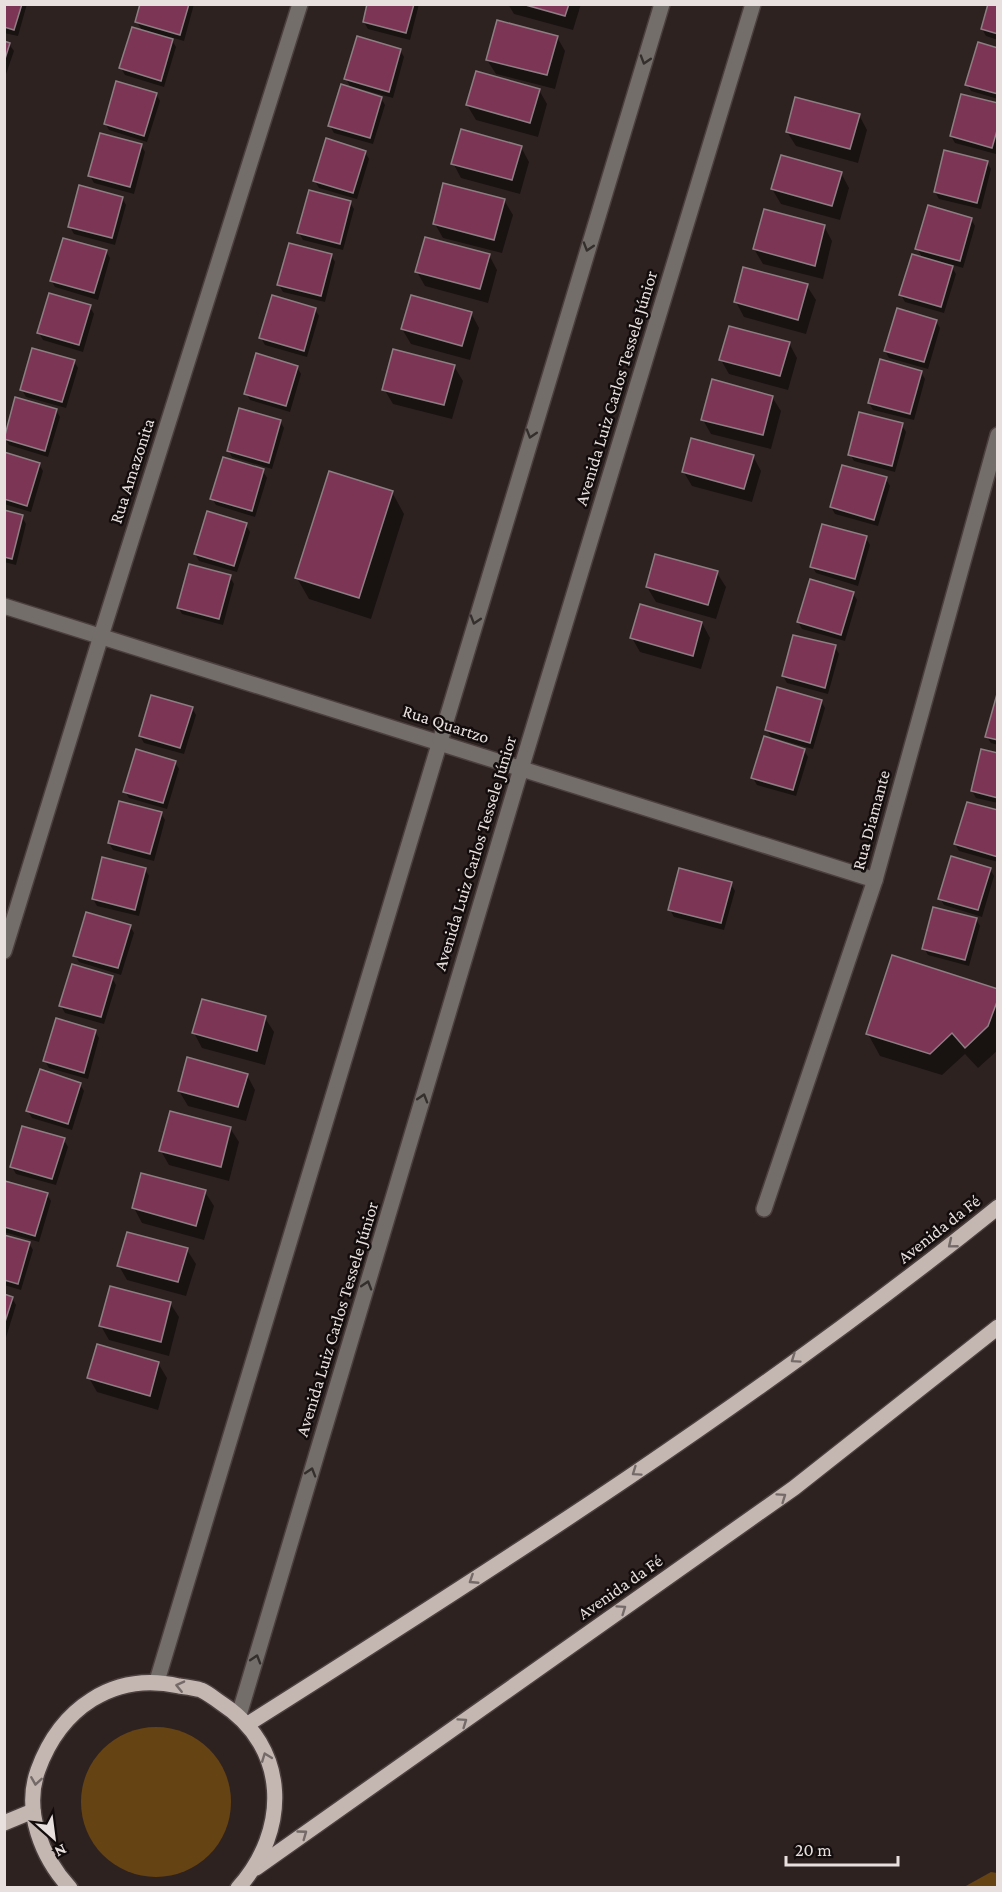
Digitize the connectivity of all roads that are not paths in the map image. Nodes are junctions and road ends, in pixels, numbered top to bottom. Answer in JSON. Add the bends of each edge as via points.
{"nodes":[{"id":1,"x":300,"y":4,"type":"edge"},
{"id":2,"x":662,"y":4,"type":"edge"},
{"id":3,"x":753,"y":4,"type":"edge"},
{"id":4,"x":998,"y":435,"type":"edge"},
{"id":5,"x":4,"y":606,"type":"edge"},
{"id":6,"x":101,"y":636,"type":"junction"},
{"id":7,"x":437,"y":742,"type":"junction"},
{"id":8,"x":521,"y":769,"type":"junction"},
{"id":9,"x":875,"y":880,"type":"junction"},
{"id":10,"x":4,"y":951,"type":"edge"},
{"id":11,"x":998,"y":1207,"type":"edge"},
{"id":12,"x":764,"y":1209,"type":"dead end"},
{"id":13,"x":998,"y":1327,"type":"edge"},
{"id":14,"x":157,"y":1681,"type":"junction"},
{"id":15,"x":243,"y":1720,"type":"junction"},
{"id":16,"x":33,"y":1811,"type":"junction"},
{"id":17,"x":4,"y":1823,"type":"edge"},
{"id":18,"x":256,"y":1868,"type":"junction"},
{"id":19,"x":70,"y":1887,"type":"edge"},
{"id":20,"x":238,"y":1887,"type":"edge"}],
"edges":[{"from":1,"to":6,"type":"street","name":"Rua Amazonita"},
{"from":2,"to":7,"type":"street","one_way":true},
{"from":3,"to":8,"type":"street","name":"Avenida Luiz Carlos Tessele Júnior"},
{"from":4,"to":9,"type":"street","name":"Rua Diamante"},
{"from":5,"to":6,"type":"street","name":"Rua Quartzo"},
{"from":6,"to":7,"type":"street","name":"Rua Quartzo"},
{"from":6,"to":10,"type":"street","name":"Rua Amazonita"},
{"from":7,"to":8,"type":"street","name":"Rua Quartzo"},
{"from":7,"to":14,"type":"street"},
{"from":8,"to":9,"type":"street","name":"Rua Quartzo"},
{"from":15,"to":8,"type":"street","name":"Avenida Luiz Carlos Tessele Júnior","one_way":true},
{"from":9,"to":12,"type":"street","name":"Rua Diamante"},
{"from":11,"to":15,"type":"main road","name":"Avenida da Fé","one_way":true,"via":[[913,1275],[609,1491]]},
{"from":18,"to":13,"type":"main road","name":"Avenida da Fé","one_way":true,"via":[[794,1488]]},
{"from":15,"to":14,"type":"main road","one_way":true,"via":[[201,1690]]},
{"from":14,"to":16,"type":"main road","one_way":true,"via":[[124,1685],[93,1698],[67,1719],[47,1746],[35,1778]]},
{"from":18,"to":15,"type":"main road","one_way":true,"via":[[269,1840],[275,1810],[273,1779],[265,1752]]},
{"from":16,"to":17,"type":"main road"},
{"from":16,"to":19,"type":"main road","via":[[40,1843],[56,1873]]},
{"from":18,"to":20,"type":"main road"}]}
